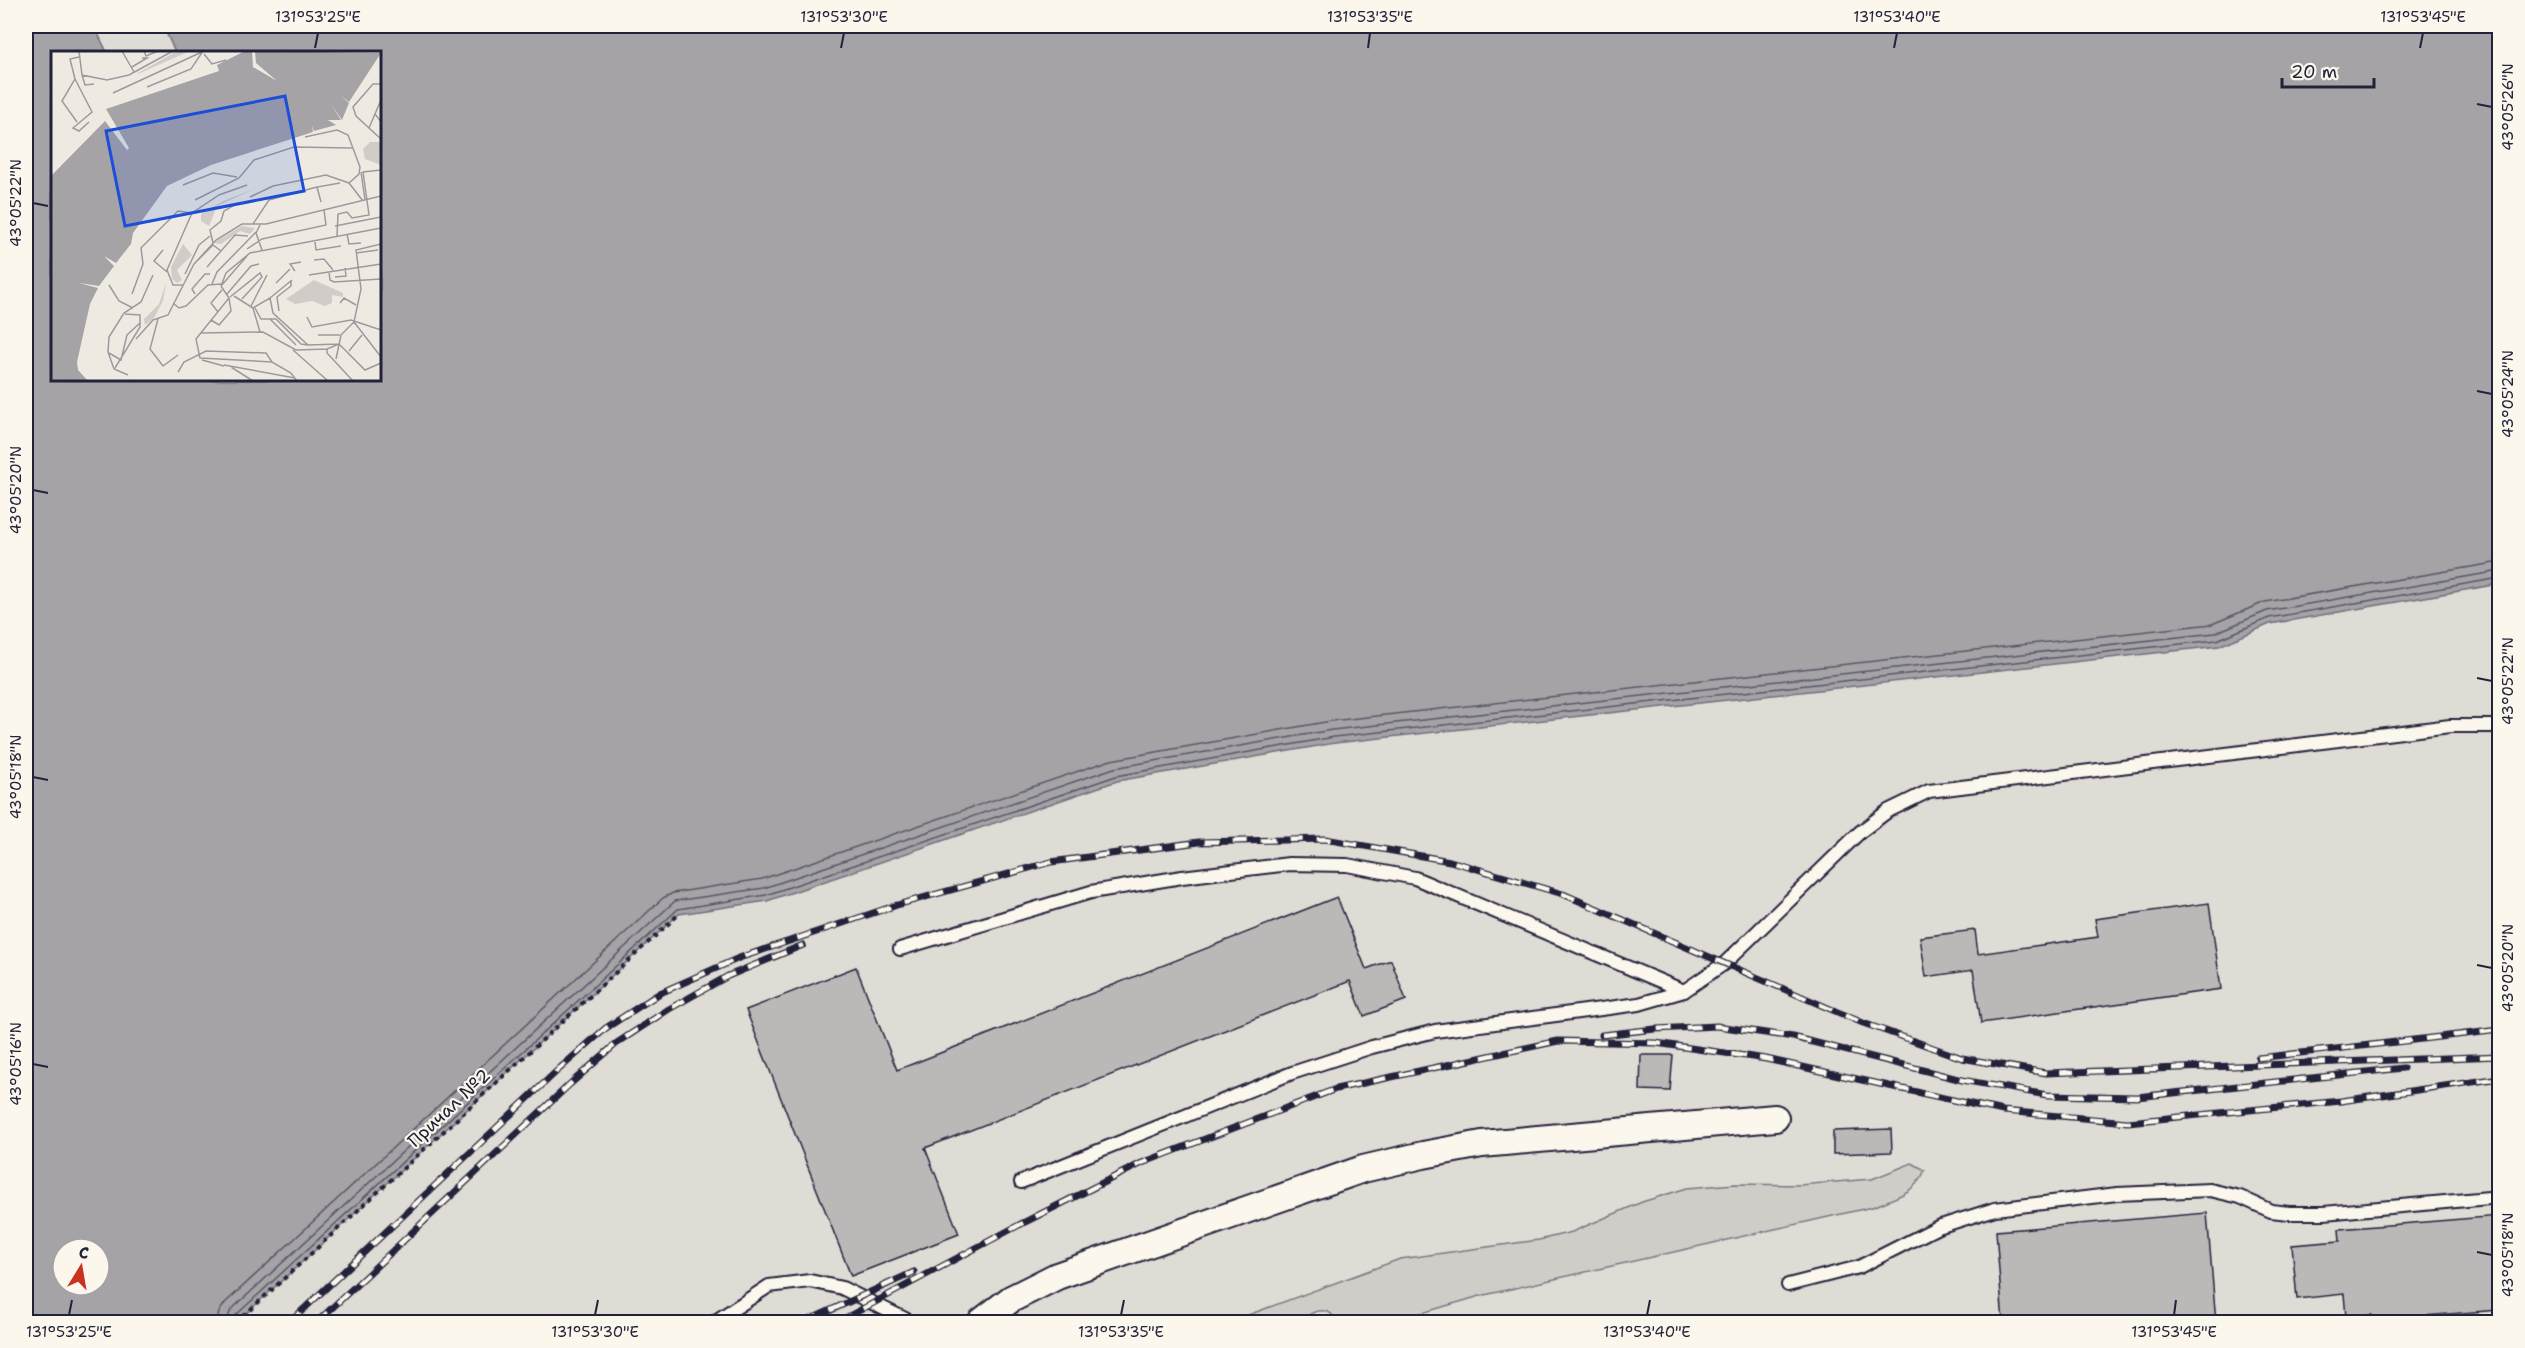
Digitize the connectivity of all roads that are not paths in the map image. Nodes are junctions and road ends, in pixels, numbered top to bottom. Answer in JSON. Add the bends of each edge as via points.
{"nodes":[{"id":1,"x":2499,"y":726,"type":"edge"},
{"id":2,"x":900,"y":949,"type":"dead end"},
{"id":3,"x":1684,"y":991,"type":"junction"},
{"id":4,"x":1775,"y":1118,"type":"dead end"},
{"id":5,"x":1021,"y":1182,"type":"dead end"},
{"id":6,"x":2499,"y":1197,"type":"edge"},
{"id":7,"x":1788,"y":1285,"type":"dead end"},
{"id":8,"x":714,"y":1323,"type":"edge"},
{"id":9,"x":911,"y":1323,"type":"edge"},
{"id":10,"x":981,"y":1323,"type":"edge"}],
"edges":[{"from":1,"to":3,"type":"lane","via":[[2450,726],[1929,791],[1888,811],[1860,832],[1725,963]]},
{"from":2,"to":3,"type":"lane","via":[[1091,892],[1289,864],[1347,865],[1415,879]]},
{"from":3,"to":5,"type":"lane","via":[[1639,1004],[1435,1031],[1372,1047],[1292,1073]]},
{"from":4,"to":10,"type":"street","via":[[1482,1144],[1363,1169],[1057,1276],[1011,1299]]},
{"from":6,"to":7,"type":"lane","via":[[2289,1213],[2271,1211],[2240,1197],[2210,1190],[2095,1197],[1995,1209],[1938,1227],[1858,1267]]},
{"from":8,"to":9,"type":"lane","via":[[769,1286],[810,1281],[842,1288]]}]}
